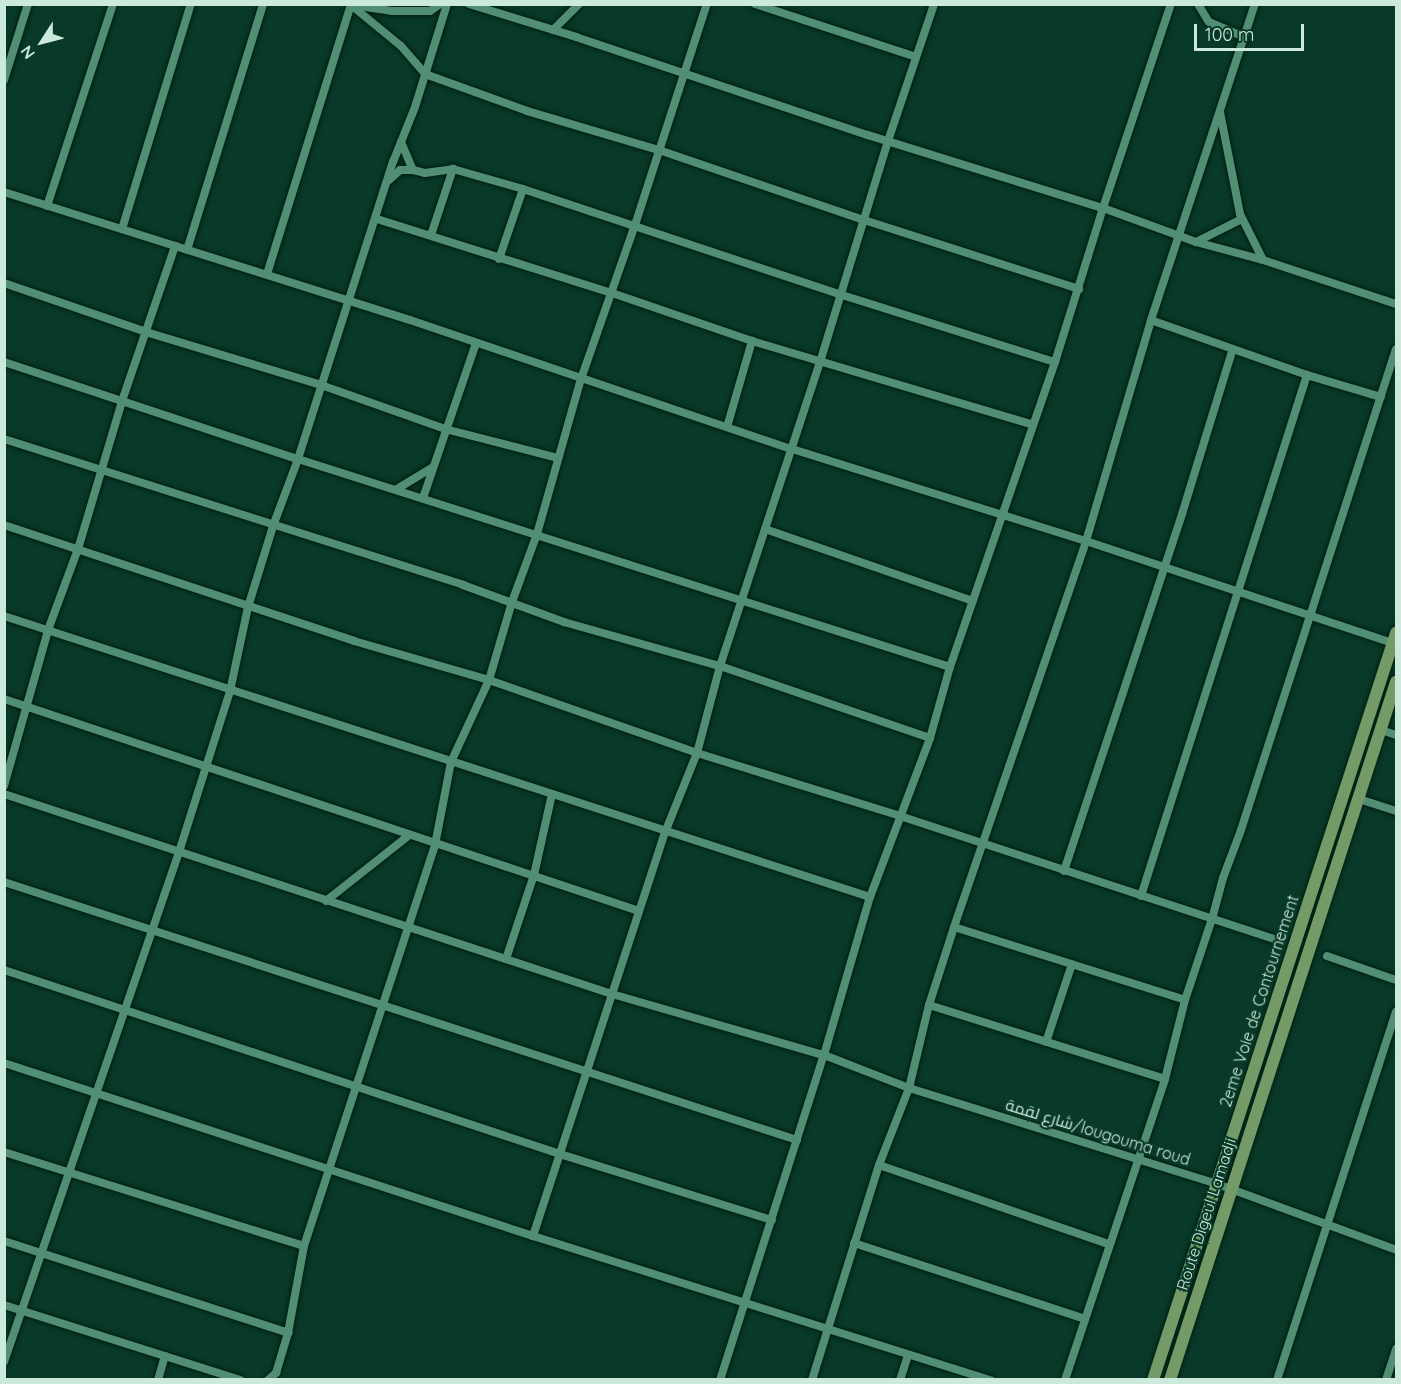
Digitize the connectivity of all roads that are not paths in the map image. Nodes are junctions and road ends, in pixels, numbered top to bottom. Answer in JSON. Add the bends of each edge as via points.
{"nodes":[{"id":1,"x":28,"y":4,"type":"edge"},
{"id":2,"x":113,"y":4,"type":"edge"},
{"id":3,"x":191,"y":4,"type":"edge"},
{"id":4,"x":263,"y":4,"type":"edge"},
{"id":5,"x":441,"y":4,"type":"edge"},
{"id":6,"x":447,"y":4,"type":"edge"},
{"id":7,"x":469,"y":4,"type":"edge"},
{"id":8,"x":579,"y":4,"type":"edge"},
{"id":9,"x":707,"y":4,"type":"edge"},
{"id":10,"x":755,"y":4,"type":"edge"},
{"id":11,"x":934,"y":4,"type":"edge"},
{"id":12,"x":1171,"y":4,"type":"edge"},
{"id":13,"x":1198,"y":4,"type":"edge"},
{"id":14,"x":1255,"y":4,"type":"edge"},
{"id":15,"x":350,"y":5,"type":"edge"},
{"id":16,"x":554,"y":30,"type":"junction"},
{"id":17,"x":1244,"y":37,"type":"junction"},
{"id":18,"x":916,"y":57,"type":"junction"},
{"id":19,"x":425,"y":74,"type":"junction"},
{"id":20,"x":684,"y":74,"type":"junction"},
{"id":21,"x":4,"y":80,"type":"edge"},
{"id":22,"x":1220,"y":112,"type":"junction"},
{"id":23,"x":888,"y":141,"type":"junction"},
{"id":24,"x":401,"y":142,"type":"junction"},
{"id":25,"x":659,"y":150,"type":"junction"},
{"id":26,"x":453,"y":169,"type":"junction"},
{"id":27,"x":413,"y":170,"type":"junction"},
{"id":28,"x":388,"y":180,"type":"junction"},
{"id":29,"x":523,"y":189,"type":"junction"},
{"id":30,"x":4,"y":192,"type":"edge"},
{"id":31,"x":47,"y":206,"type":"junction"},
{"id":32,"x":1103,"y":208,"type":"junction"},
{"id":33,"x":377,"y":219,"type":"junction"},
{"id":34,"x":1242,"y":219,"type":"junction"},
{"id":35,"x":864,"y":220,"type":"junction"},
{"id":36,"x":635,"y":225,"type":"junction"},
{"id":37,"x":122,"y":229,"type":"junction"},
{"id":38,"x":431,"y":235,"type":"junction"},
{"id":39,"x":1179,"y":237,"type":"junction"},
{"id":40,"x":1196,"y":242,"type":"junction"},
{"id":41,"x":175,"y":246,"type":"junction"},
{"id":42,"x":187,"y":250,"type":"junction"},
{"id":43,"x":499,"y":259,"type":"junction"},
{"id":44,"x":1263,"y":260,"type":"junction"},
{"id":45,"x":267,"y":274,"type":"junction"},
{"id":46,"x":4,"y":283,"type":"edge"},
{"id":47,"x":1078,"y":289,"type":"junction"},
{"id":48,"x":612,"y":292,"type":"junction"},
{"id":49,"x":842,"y":295,"type":"junction"},
{"id":50,"x":349,"y":300,"type":"junction"},
{"id":51,"x":1396,"y":304,"type":"edge"},
{"id":52,"x":1151,"y":320,"type":"junction"},
{"id":53,"x":146,"y":332,"type":"junction"},
{"id":54,"x":752,"y":341,"type":"junction"},
{"id":55,"x":476,"y":343,"type":"junction"},
{"id":56,"x":1396,"y":349,"type":"edge"},
{"id":57,"x":1232,"y":351,"type":"junction"},
{"id":58,"x":4,"y":362,"type":"edge"},
{"id":59,"x":820,"y":362,"type":"junction"},
{"id":60,"x":1055,"y":362,"type":"junction"},
{"id":61,"x":1307,"y":375,"type":"junction"},
{"id":62,"x":581,"y":379,"type":"junction"},
{"id":63,"x":321,"y":385,"type":"junction"},
{"id":64,"x":1381,"y":397,"type":"junction"},
{"id":65,"x":122,"y":401,"type":"junction"},
{"id":66,"x":1033,"y":425,"type":"junction"},
{"id":67,"x":727,"y":427,"type":"junction"},
{"id":68,"x":445,"y":429,"type":"junction"},
{"id":69,"x":4,"y":439,"type":"edge"},
{"id":70,"x":792,"y":449,"type":"junction"},
{"id":71,"x":558,"y":458,"type":"junction"},
{"id":72,"x":298,"y":459,"type":"junction"},
{"id":73,"x":433,"y":466,"type":"junction"},
{"id":74,"x":101,"y":471,"type":"junction"},
{"id":75,"x":397,"y":489,"type":"junction"},
{"id":76,"x":423,"y":498,"type":"junction"},
{"id":77,"x":1002,"y":515,"type":"junction"},
{"id":78,"x":4,"y":525,"type":"edge"},
{"id":79,"x":273,"y":526,"type":"junction"},
{"id":80,"x":765,"y":529,"type":"junction"},
{"id":81,"x":537,"y":534,"type":"junction"},
{"id":82,"x":1086,"y":541,"type":"junction"},
{"id":83,"x":78,"y":549,"type":"junction"},
{"id":84,"x":1164,"y":567,"type":"junction"},
{"id":85,"x":1238,"y":592,"type":"junction"},
{"id":86,"x":742,"y":601,"type":"junction"},
{"id":87,"x":973,"y":601,"type":"junction"},
{"id":88,"x":512,"y":602,"type":"junction"},
{"id":89,"x":248,"y":607,"type":"junction"},
{"id":90,"x":4,"y":616,"type":"edge"},
{"id":91,"x":1311,"y":616,"type":"junction"},
{"id":92,"x":48,"y":630,"type":"junction"},
{"id":93,"x":1395,"y":640,"type":"edge"},
{"id":94,"x":720,"y":666,"type":"junction"},
{"id":95,"x":950,"y":667,"type":"junction"},
{"id":96,"x":489,"y":680,"type":"junction"},
{"id":97,"x":1396,"y":682,"type":"edge"},
{"id":98,"x":230,"y":691,"type":"junction"},
{"id":99,"x":4,"y":699,"type":"edge"},
{"id":100,"x":27,"y":706,"type":"junction"},
{"id":101,"x":1381,"y":730,"type":"junction"},
{"id":102,"x":1396,"y":735,"type":"edge"},
{"id":103,"x":930,"y":738,"type":"junction"},
{"id":104,"x":697,"y":753,"type":"junction"},
{"id":105,"x":452,"y":762,"type":"junction"},
{"id":106,"x":206,"y":768,"type":"junction"},
{"id":107,"x":4,"y":786,"type":"edge"},
{"id":108,"x":4,"y":794,"type":"edge"},
{"id":109,"x":552,"y":794,"type":"junction"},
{"id":110,"x":1359,"y":799,"type":"junction"},
{"id":111,"x":1396,"y":811,"type":"edge"},
{"id":112,"x":900,"y":816,"type":"junction"},
{"id":113,"x":666,"y":830,"type":"junction"},
{"id":114,"x":408,"y":836,"type":"junction"},
{"id":115,"x":984,"y":843,"type":"junction"},
{"id":116,"x":435,"y":845,"type":"junction"},
{"id":117,"x":179,"y":852,"type":"junction"},
{"id":118,"x":1064,"y":871,"type":"junction"},
{"id":119,"x":534,"y":875,"type":"junction"},
{"id":120,"x":4,"y":882,"type":"edge"},
{"id":121,"x":1141,"y":896,"type":"junction"},
{"id":122,"x":870,"y":897,"type":"junction"},
{"id":123,"x":326,"y":901,"type":"junction"},
{"id":124,"x":639,"y":911,"type":"junction"},
{"id":125,"x":1212,"y":919,"type":"junction"},
{"id":126,"x":954,"y":927,"type":"junction"},
{"id":127,"x":409,"y":928,"type":"junction"},
{"id":128,"x":151,"y":930,"type":"junction"},
{"id":129,"x":1276,"y":940,"type":"dead end"},
{"id":130,"x":1327,"y":956,"type":"dead end"},
{"id":131,"x":506,"y":959,"type":"junction"},
{"id":132,"x":1072,"y":964,"type":"junction"},
{"id":133,"x":4,"y":970,"type":"edge"},
{"id":134,"x":1396,"y":980,"type":"edge"},
{"id":135,"x":612,"y":994,"type":"junction"},
{"id":136,"x":1185,"y":1000,"type":"junction"},
{"id":137,"x":382,"y":1004,"type":"junction"},
{"id":138,"x":929,"y":1005,"type":"junction"},
{"id":139,"x":125,"y":1010,"type":"junction"},
{"id":140,"x":1396,"y":1012,"type":"edge"},
{"id":141,"x":1046,"y":1041,"type":"junction"},
{"id":142,"x":824,"y":1055,"type":"junction"},
{"id":143,"x":4,"y":1063,"type":"edge"},
{"id":144,"x":587,"y":1070,"type":"junction"},
{"id":145,"x":1164,"y":1079,"type":"junction"},
{"id":146,"x":356,"y":1087,"type":"junction"},
{"id":147,"x":909,"y":1088,"type":"junction"},
{"id":148,"x":98,"y":1094,"type":"junction"},
{"id":149,"x":797,"y":1140,"type":"junction"},
{"id":150,"x":4,"y":1152,"type":"edge"},
{"id":151,"x":560,"y":1154,"type":"junction"},
{"id":152,"x":1138,"y":1160,"type":"junction"},
{"id":153,"x":879,"y":1165,"type":"junction"},
{"id":154,"x":329,"y":1167,"type":"junction"},
{"id":155,"x":70,"y":1174,"type":"junction"},
{"id":156,"x":1217,"y":1184,"type":"junction"},
{"id":157,"x":1232,"y":1189,"type":"junction"},
{"id":158,"x":772,"y":1220,"type":"junction"},
{"id":159,"x":1328,"y":1224,"type":"junction"},
{"id":160,"x":533,"y":1236,"type":"junction"},
{"id":161,"x":4,"y":1241,"type":"edge"},
{"id":162,"x":854,"y":1243,"type":"junction"},
{"id":163,"x":1109,"y":1244,"type":"junction"},
{"id":164,"x":304,"y":1246,"type":"junction"},
{"id":165,"x":1396,"y":1250,"type":"edge"},
{"id":166,"x":42,"y":1254,"type":"junction"},
{"id":167,"x":746,"y":1301,"type":"junction"},
{"id":168,"x":4,"y":1305,"type":"edge"},
{"id":169,"x":22,"y":1311,"type":"junction"},
{"id":170,"x":1085,"y":1319,"type":"junction"},
{"id":171,"x":828,"y":1328,"type":"junction"},
{"id":172,"x":288,"y":1333,"type":"junction"},
{"id":173,"x":1396,"y":1349,"type":"edge"},
{"id":174,"x":908,"y":1355,"type":"junction"},
{"id":175,"x":165,"y":1356,"type":"junction"},
{"id":176,"x":4,"y":1362,"type":"edge"},
{"id":177,"x":988,"y":1379,"type":"edge"},
{"id":178,"x":158,"y":1380,"type":"edge"},
{"id":179,"x":240,"y":1380,"type":"edge"},
{"id":180,"x":268,"y":1380,"type":"edge"},
{"id":181,"x":720,"y":1380,"type":"edge"},
{"id":182,"x":812,"y":1380,"type":"edge"},
{"id":183,"x":900,"y":1380,"type":"edge"},
{"id":184,"x":1065,"y":1380,"type":"edge"},
{"id":185,"x":1153,"y":1380,"type":"edge"},
{"id":186,"x":1170,"y":1380,"type":"edge"},
{"id":187,"x":1277,"y":1380,"type":"edge"},
{"id":188,"x":1386,"y":1380,"type":"edge"}],
"edges":[{"from":1,"to":21,"type":"street"},
{"from":2,"to":31,"type":"street"},
{"from":3,"to":37,"type":"street"},
{"from":4,"to":42,"type":"street"},
{"from":5,"to":15,"type":"street","via":[[430,11]]},
{"from":6,"to":19,"type":"street"},
{"from":7,"to":16,"type":"street"},
{"from":8,"to":16,"type":"street"},
{"from":9,"to":20,"type":"street"},
{"from":10,"to":18,"type":"street"},
{"from":11,"to":18,"type":"street"},
{"from":12,"to":32,"type":"street"},
{"from":13,"to":17,"type":"street","via":[[1209,22]]},
{"from":14,"to":17,"type":"street"},
{"from":15,"to":19,"type":"street","via":[[401,46]]},
{"from":15,"to":45,"type":"street"},
{"from":16,"to":20,"type":"street"},
{"from":17,"to":22,"type":"street"},
{"from":18,"to":23,"type":"street"},
{"from":19,"to":24,"type":"street"},
{"from":19,"to":25,"type":"street","via":[[527,111]]},
{"from":20,"to":23,"type":"street"},
{"from":20,"to":25,"type":"street"},
{"from":22,"to":34,"type":"street"},
{"from":22,"to":39,"type":"street"},
{"from":23,"to":32,"type":"street"},
{"from":23,"to":35,"type":"street"},
{"from":24,"to":27,"type":"street"},
{"from":24,"to":28,"type":"street"},
{"from":25,"to":35,"type":"street"},
{"from":25,"to":36,"type":"street"},
{"from":26,"to":27,"type":"street","via":[[425,173]]},
{"from":26,"to":29,"type":"street"},
{"from":26,"to":38,"type":"street"},
{"from":27,"to":28,"type":"street","via":[[400,170]]},
{"from":28,"to":33,"type":"street"},
{"from":29,"to":36,"type":"street"},
{"from":29,"to":43,"type":"street"},
{"from":30,"to":31,"type":"street"},
{"from":31,"to":37,"type":"street"},
{"from":32,"to":39,"type":"street"},
{"from":32,"to":47,"type":"street"},
{"from":33,"to":38,"type":"street"},
{"from":33,"to":50,"type":"street"},
{"from":34,"to":40,"type":"street"},
{"from":34,"to":44,"type":"street"},
{"from":35,"to":47,"type":"street"},
{"from":35,"to":49,"type":"street"},
{"from":36,"to":48,"type":"street"},
{"from":36,"to":49,"type":"street"},
{"from":37,"to":41,"type":"street"},
{"from":38,"to":43,"type":"street"},
{"from":39,"to":40,"type":"street"},
{"from":39,"to":52,"type":"street"},
{"from":40,"to":44,"type":"street"},
{"from":41,"to":42,"type":"street"},
{"from":41,"to":53,"type":"street"},
{"from":42,"to":45,"type":"street"},
{"from":43,"to":48,"type":"street"},
{"from":44,"to":51,"type":"street"},
{"from":45,"to":50,"type":"street"},
{"from":46,"to":53,"type":"street"},
{"from":47,"to":60,"type":"street"},
{"from":48,"to":54,"type":"street"},
{"from":48,"to":62,"type":"street"},
{"from":49,"to":59,"type":"street"},
{"from":49,"to":60,"type":"street"},
{"from":50,"to":55,"type":"street"},
{"from":50,"to":63,"type":"street"},
{"from":52,"to":57,"type":"street"},
{"from":52,"to":82,"type":"street"},
{"from":53,"to":63,"type":"street"},
{"from":53,"to":65,"type":"street"},
{"from":54,"to":59,"type":"street"},
{"from":54,"to":67,"type":"street"},
{"from":55,"to":62,"type":"street"},
{"from":55,"to":68,"type":"street"},
{"from":56,"to":64,"type":"street"},
{"from":57,"to":61,"type":"street"},
{"from":57,"to":84,"type":"street"},
{"from":58,"to":65,"type":"street"},
{"from":59,"to":66,"type":"street"},
{"from":59,"to":70,"type":"street"},
{"from":60,"to":66,"type":"street"},
{"from":61,"to":64,"type":"street"},
{"from":61,"to":85,"type":"street"},
{"from":62,"to":67,"type":"street"},
{"from":62,"to":71,"type":"street"},
{"from":63,"to":68,"type":"street"},
{"from":63,"to":72,"type":"street"},
{"from":64,"to":91,"type":"street"},
{"from":65,"to":72,"type":"street"},
{"from":65,"to":74,"type":"street"},
{"from":66,"to":77,"type":"street"},
{"from":67,"to":70,"type":"street"},
{"from":68,"to":71,"type":"street"},
{"from":68,"to":73,"type":"street"},
{"from":69,"to":74,"type":"street"},
{"from":70,"to":77,"type":"street"},
{"from":70,"to":80,"type":"street"},
{"from":71,"to":81,"type":"street"},
{"from":72,"to":75,"type":"street"},
{"from":72,"to":79,"type":"street"},
{"from":73,"to":75,"type":"street"},
{"from":73,"to":76,"type":"street"},
{"from":74,"to":79,"type":"street"},
{"from":74,"to":83,"type":"street"},
{"from":75,"to":76,"type":"street"},
{"from":76,"to":81,"type":"street"},
{"from":77,"to":82,"type":"street"},
{"from":77,"to":87,"type":"street"},
{"from":78,"to":83,"type":"street"},
{"from":79,"to":88,"type":"street"},
{"from":79,"to":89,"type":"street"},
{"from":80,"to":86,"type":"street"},
{"from":80,"to":87,"type":"street"},
{"from":81,"to":86,"type":"street"},
{"from":81,"to":88,"type":"street"},
{"from":82,"to":84,"type":"street"},
{"from":82,"to":115,"type":"street"},
{"from":83,"to":89,"type":"street"},
{"from":83,"to":92,"type":"street"},
{"from":84,"to":85,"type":"street"},
{"from":84,"to":118,"type":"street"},
{"from":85,"to":91,"type":"street"},
{"from":85,"to":121,"type":"street"},
{"from":86,"to":94,"type":"street"},
{"from":86,"to":95,"type":"street"},
{"from":87,"to":95,"type":"street"},
{"from":88,"to":94,"type":"street","via":[[564,622]]},
{"from":88,"to":96,"type":"street"},
{"from":89,"to":96,"type":"street"},
{"from":89,"to":98,"type":"street"},
{"from":90,"to":92,"type":"street"},
{"from":91,"to":93,"type":"street"},
{"from":91,"to":125,"type":"street"},
{"from":92,"to":98,"type":"street"},
{"from":92,"to":100,"type":"street"},
{"from":93,"to":156,"type":"main road","name":"2eme Voie de Contournement"},
{"from":94,"to":103,"type":"street"},
{"from":94,"to":104,"type":"street"},
{"from":95,"to":103,"type":"street"},
{"from":96,"to":104,"type":"street"},
{"from":96,"to":105,"type":"street"},
{"from":97,"to":101,"type":"main road","name":"Route Digeul Lamadji"},
{"from":98,"to":105,"type":"street"},
{"from":98,"to":106,"type":"street"},
{"from":99,"to":100,"type":"street"},
{"from":100,"to":106,"type":"street"},
{"from":100,"to":107,"type":"street"},
{"from":101,"to":102,"type":"street"},
{"from":101,"to":110,"type":"main road","name":"Route Digeul Lamadji"},
{"from":103,"to":112,"type":"street"},
{"from":104,"to":112,"type":"street"},
{"from":104,"to":113,"type":"street"},
{"from":105,"to":109,"type":"street"},
{"from":105,"to":116,"type":"street"},
{"from":106,"to":114,"type":"street"},
{"from":106,"to":117,"type":"street"},
{"from":108,"to":117,"type":"street","name":"شارع لقمة/lougouma roud"},
{"from":109,"to":113,"type":"street"},
{"from":109,"to":119,"type":"street"},
{"from":110,"to":111,"type":"street"},
{"from":110,"to":157,"type":"main road","name":"Route Digeul Lamadji"},
{"from":112,"to":115,"type":"street"},
{"from":112,"to":122,"type":"street"},
{"from":113,"to":122,"type":"street"},
{"from":113,"to":124,"type":"street"},
{"from":114,"to":116,"type":"street"},
{"from":114,"to":123,"type":"street"},
{"from":115,"to":118,"type":"street"},
{"from":115,"to":126,"type":"street"},
{"from":116,"to":119,"type":"street"},
{"from":116,"to":127,"type":"street"},
{"from":117,"to":123,"type":"street","name":"شارع لقمة/lougouma roud"},
{"from":117,"to":128,"type":"street"},
{"from":118,"to":121,"type":"street"},
{"from":119,"to":124,"type":"street"},
{"from":119,"to":131,"type":"street"},
{"from":120,"to":128,"type":"street"},
{"from":121,"to":125,"type":"street"},
{"from":122,"to":142,"type":"street"},
{"from":123,"to":127,"type":"street","name":"شارع لقمة/lougouma roud"},
{"from":124,"to":135,"type":"street"},
{"from":125,"to":129,"type":"street"},
{"from":125,"to":136,"type":"street"},
{"from":126,"to":132,"type":"street"},
{"from":126,"to":138,"type":"street"},
{"from":127,"to":131,"type":"street","name":"شارع لقمة/lougouma roud"},
{"from":127,"to":137,"type":"street"},
{"from":128,"to":137,"type":"street"},
{"from":128,"to":139,"type":"street"},
{"from":130,"to":134,"type":"street"},
{"from":131,"to":135,"type":"street","name":"شارع لقمة/lougouma roud"},
{"from":132,"to":136,"type":"street"},
{"from":132,"to":141,"type":"street"},
{"from":133,"to":139,"type":"street"},
{"from":135,"to":142,"type":"street","name":"شارع لقمة/lougouma roud"},
{"from":135,"to":144,"type":"street"},
{"from":136,"to":145,"type":"street"},
{"from":137,"to":144,"type":"street"},
{"from":137,"to":146,"type":"street"},
{"from":138,"to":141,"type":"street"},
{"from":138,"to":147,"type":"street"},
{"from":139,"to":146,"type":"street"},
{"from":139,"to":148,"type":"street"},
{"from":140,"to":159,"type":"street"},
{"from":141,"to":145,"type":"street"},
{"from":142,"to":147,"type":"street","name":"شارع لقمة/lougouma roud"},
{"from":142,"to":149,"type":"street"},
{"from":143,"to":148,"type":"street"},
{"from":144,"to":149,"type":"street"},
{"from":144,"to":151,"type":"street"},
{"from":145,"to":152,"type":"street"},
{"from":146,"to":151,"type":"street"},
{"from":146,"to":154,"type":"street"},
{"from":147,"to":152,"type":"street","name":"شارع لقمة/lougouma roud"},
{"from":147,"to":153,"type":"street"},
{"from":148,"to":154,"type":"street"},
{"from":148,"to":155,"type":"street"},
{"from":149,"to":158,"type":"street"},
{"from":150,"to":155,"type":"street"},
{"from":151,"to":158,"type":"street"},
{"from":151,"to":160,"type":"street"},
{"from":152,"to":156,"type":"street","name":"شارع لقمة/lougouma roud"},
{"from":152,"to":163,"type":"street"},
{"from":153,"to":162,"type":"street"},
{"from":153,"to":163,"type":"street"},
{"from":154,"to":160,"type":"street"},
{"from":154,"to":164,"type":"street"},
{"from":155,"to":164,"type":"street"},
{"from":155,"to":166,"type":"street"},
{"from":156,"to":157,"type":"street","name":"شارع لقمة/lougouma roud"},
{"from":156,"to":185,"type":"main road","name":"2eme Voie de Contournement"},
{"from":157,"to":159,"type":"street","name":"شارع لقمة/lougouma roud"},
{"from":157,"to":186,"type":"main road","name":"Route Digeul Lamadji"},
{"from":158,"to":167,"type":"street"},
{"from":159,"to":165,"type":"street","name":"شارع لقمة/lougouma roud"},
{"from":159,"to":187,"type":"street"},
{"from":160,"to":167,"type":"street"},
{"from":161,"to":166,"type":"street"},
{"from":162,"to":170,"type":"street"},
{"from":162,"to":171,"type":"street"},
{"from":163,"to":170,"type":"street"},
{"from":164,"to":172,"type":"street"},
{"from":166,"to":169,"type":"street"},
{"from":166,"to":172,"type":"street"},
{"from":167,"to":171,"type":"street"},
{"from":167,"to":181,"type":"street"},
{"from":168,"to":169,"type":"street"},
{"from":169,"to":175,"type":"street"},
{"from":169,"to":176,"type":"street"},
{"from":170,"to":184,"type":"street"},
{"from":171,"to":174,"type":"street"},
{"from":171,"to":182,"type":"street"},
{"from":172,"to":180,"type":"street","via":[[276,1373]]},
{"from":173,"to":188,"type":"street"},
{"from":174,"to":177,"type":"street"},
{"from":174,"to":183,"type":"street"},
{"from":175,"to":178,"type":"street"},
{"from":175,"to":179,"type":"street"}]}
